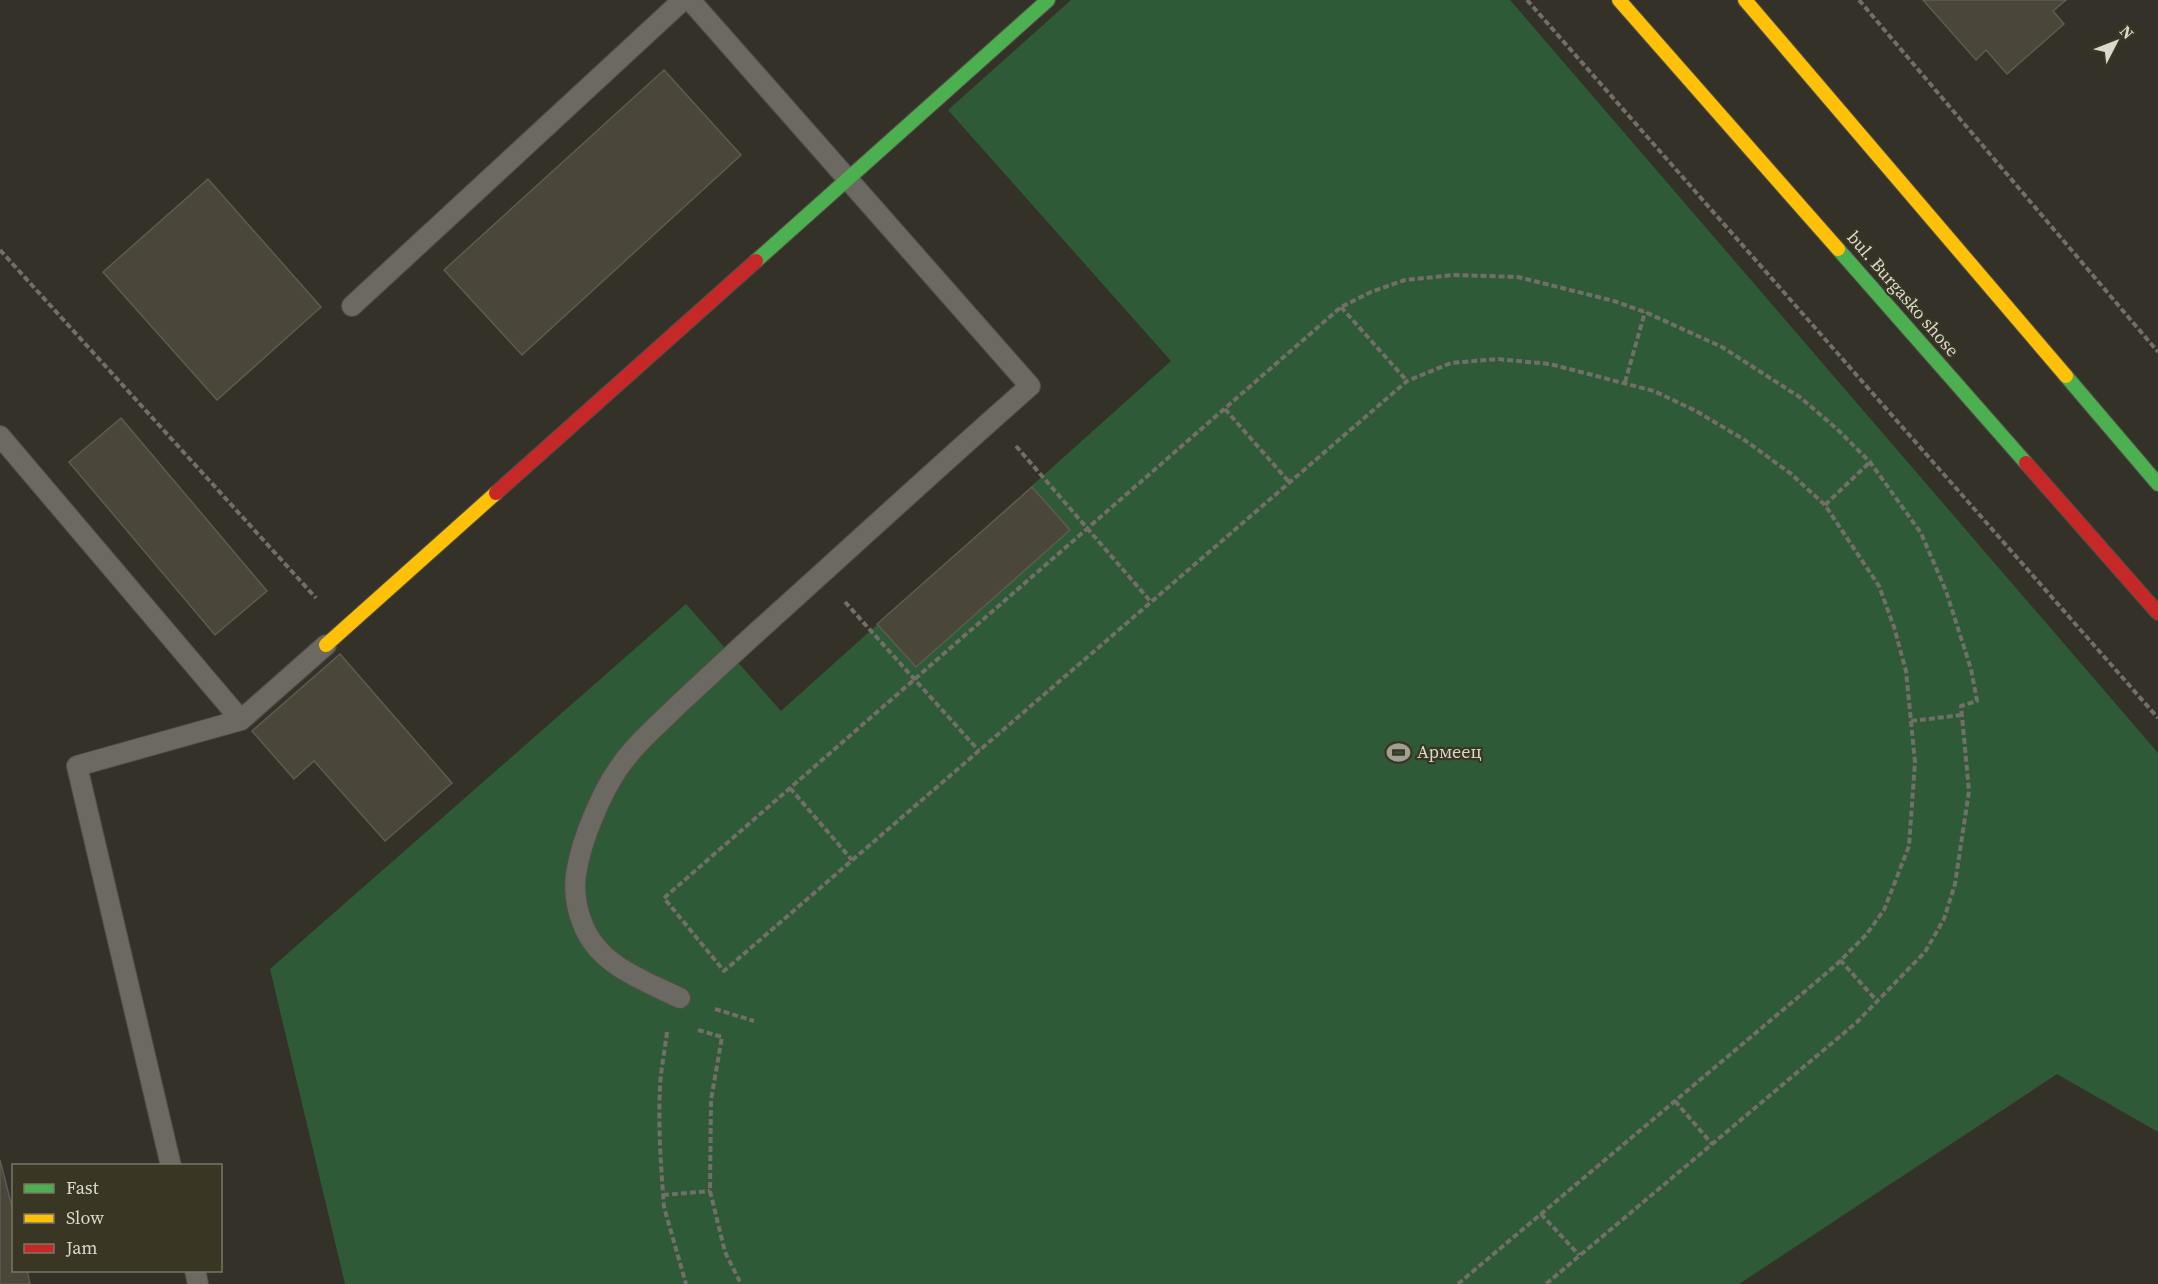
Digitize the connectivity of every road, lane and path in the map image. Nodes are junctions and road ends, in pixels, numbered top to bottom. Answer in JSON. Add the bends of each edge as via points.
{"nodes":[{"id":1,"x":683,"y":0,"type":"edge"},
{"id":2,"x":690,"y":0,"type":"edge"},
{"id":3,"x":1048,"y":0,"type":"edge"},
{"id":4,"x":1527,"y":0,"type":"edge"},
{"id":5,"x":1619,"y":0,"type":"edge"},
{"id":6,"x":1745,"y":0,"type":"edge"},
{"id":7,"x":1859,"y":0,"type":"edge"},
{"id":8,"x":1026,"y":7,"type":"edge"},
{"id":9,"x":849,"y":179,"type":"junction"},
{"id":10,"x":0,"y":250,"type":"edge"},
{"id":11,"x":352,"y":306,"type":"dead end"},
{"id":12,"x":1341,"y":307,"type":"junction"},
{"id":13,"x":1645,"y":312,"type":"junction"},
{"id":14,"x":2158,"y":352,"type":"edge"},
{"id":15,"x":1407,"y":381,"type":"junction"},
{"id":16,"x":1625,"y":382,"type":"junction"},
{"id":17,"x":1225,"y":409,"type":"junction"},
{"id":18,"x":992,"y":419,"type":"junction"},
{"id":19,"x":0,"y":436,"type":"edge"},
{"id":20,"x":1870,"y":462,"type":"junction"},
{"id":21,"x":1289,"y":482,"type":"junction"},
{"id":22,"x":2158,"y":484,"type":"edge"},
{"id":23,"x":1825,"y":506,"type":"junction"},
{"id":24,"x":1087,"y":528,"type":"junction"},
{"id":25,"x":821,"y":574,"type":"junction"},
{"id":26,"x":1151,"y":602,"type":"junction"},
{"id":27,"x":2158,"y":614,"type":"edge"},
{"id":28,"x":345,"y":629,"type":"junction"},
{"id":29,"x":326,"y":645,"type":"joint"},
{"id":30,"x":914,"y":680,"type":"junction"},
{"id":31,"x":1962,"y":715,"type":"junction"},
{"id":32,"x":2158,"y":717,"type":"edge"},
{"id":33,"x":241,"y":720,"type":"junction"},
{"id":34,"x":1911,"y":721,"type":"junction"},
{"id":35,"x":979,"y":751,"type":"junction"},
{"id":36,"x":790,"y":788,"type":"junction"},
{"id":37,"x":852,"y":860,"type":"junction"},
{"id":38,"x":1840,"y":960,"type":"junction"},
{"id":39,"x":680,"y":998,"type":"dead end"},
{"id":40,"x":1877,"y":1001,"type":"junction"},
{"id":41,"x":668,"y":1022,"type":"dead end"},
{"id":42,"x":722,"y":1037,"type":"dead end"},
{"id":43,"x":1675,"y":1101,"type":"junction"},
{"id":44,"x":1712,"y":1144,"type":"junction"},
{"id":45,"x":171,"y":1164,"type":"edge"},
{"id":46,"x":710,"y":1191,"type":"junction"},
{"id":47,"x":663,"y":1194,"type":"junction"},
{"id":48,"x":1541,"y":1214,"type":"junction"},
{"id":49,"x":1579,"y":1256,"type":"junction"},
{"id":50,"x":686,"y":1284,"type":"edge"},
{"id":51,"x":741,"y":1284,"type":"edge"},
{"id":52,"x":1458,"y":1284,"type":"edge"},
{"id":53,"x":1546,"y":1284,"type":"edge"}],
"edges":[{"from":1,"to":11,"type":"lane"},
{"from":2,"to":9,"type":"lane"},
{"from":3,"to":8,"type":"main road"},
{"from":4,"to":32,"type":"path"},
{"from":5,"to":27,"type":"main road","name":"bul. Burgasko shose"},
{"from":6,"to":22,"type":"main road"},
{"from":7,"to":14,"type":"path"},
{"from":8,"to":9,"type":"main road"},
{"from":9,"to":18,"type":"lane","via":[[1030,386]]},
{"from":9,"to":28,"type":"main road"},
{"from":10,"to":28,"type":"path"},
{"from":12,"to":13,"type":"path","via":[[1405,280],[1454,275],[1518,277]]},
{"from":12,"to":15,"type":"path"},
{"from":12,"to":17,"type":"path"},
{"from":13,"to":16,"type":"path"},
{"from":13,"to":20,"type":"path","via":[[1722,347],[1801,398]]},
{"from":15,"to":16,"type":"path","via":[[1451,363],[1497,359],[1550,364]]},
{"from":15,"to":21,"type":"path"},
{"from":16,"to":23,"type":"path","via":[[1664,396],[1743,438],[1790,473]]},
{"from":17,"to":21,"type":"path"},
{"from":17,"to":24,"type":"path"},
{"from":18,"to":24,"type":"path"},
{"from":18,"to":25,"type":"lane"},
{"from":19,"to":33,"type":"lane"},
{"from":20,"to":23,"type":"path"},
{"from":20,"to":31,"type":"path","via":[[1921,533],[1946,591],[1977,701],[1961,706]]},
{"from":21,"to":26,"type":"path"},
{"from":23,"to":34,"type":"path","via":[[1879,586],[1906,671]]},
{"from":24,"to":26,"type":"path"},
{"from":24,"to":30,"type":"path"},
{"from":25,"to":30,"type":"path"},
{"from":25,"to":39,"type":"lane","via":[[642,739],[618,768],[590,826],[576,870],[577,903],[583,925],[611,962]]},
{"from":26,"to":35,"type":"path"},
{"from":28,"to":29,"type":"main road"},
{"from":29,"to":33,"type":"lane"},
{"from":30,"to":35,"type":"path"},
{"from":30,"to":36,"type":"path"},
{"from":31,"to":34,"type":"path"},
{"from":31,"to":40,"type":"path","via":[[1969,791],[1955,884],[1944,919],[1925,951]]},
{"from":33,"to":45,"type":"lane","via":[[77,766]]},
{"from":34,"to":38,"type":"path","via":[[1915,762],[1909,846],[1884,910],[1866,935]]},
{"from":35,"to":37,"type":"path"},
{"from":36,"to":37,"type":"path"},
{"from":36,"to":37,"type":"path","via":[[664,898],[724,971]]},
{"from":38,"to":40,"type":"path"},
{"from":38,"to":43,"type":"path"},
{"from":40,"to":44,"type":"path"},
{"from":41,"to":47,"type":"path","via":[[660,1085]]},
{"from":42,"to":46,"type":"path","via":[[711,1100]]},
{"from":43,"to":44,"type":"path"},
{"from":43,"to":48,"type":"path"},
{"from":44,"to":49,"type":"path"},
{"from":46,"to":47,"type":"path"},
{"from":46,"to":51,"type":"path","via":[[725,1252]]},
{"from":47,"to":50,"type":"path"},
{"from":48,"to":49,"type":"path"},
{"from":48,"to":52,"type":"path"},
{"from":49,"to":53,"type":"path"}]}
